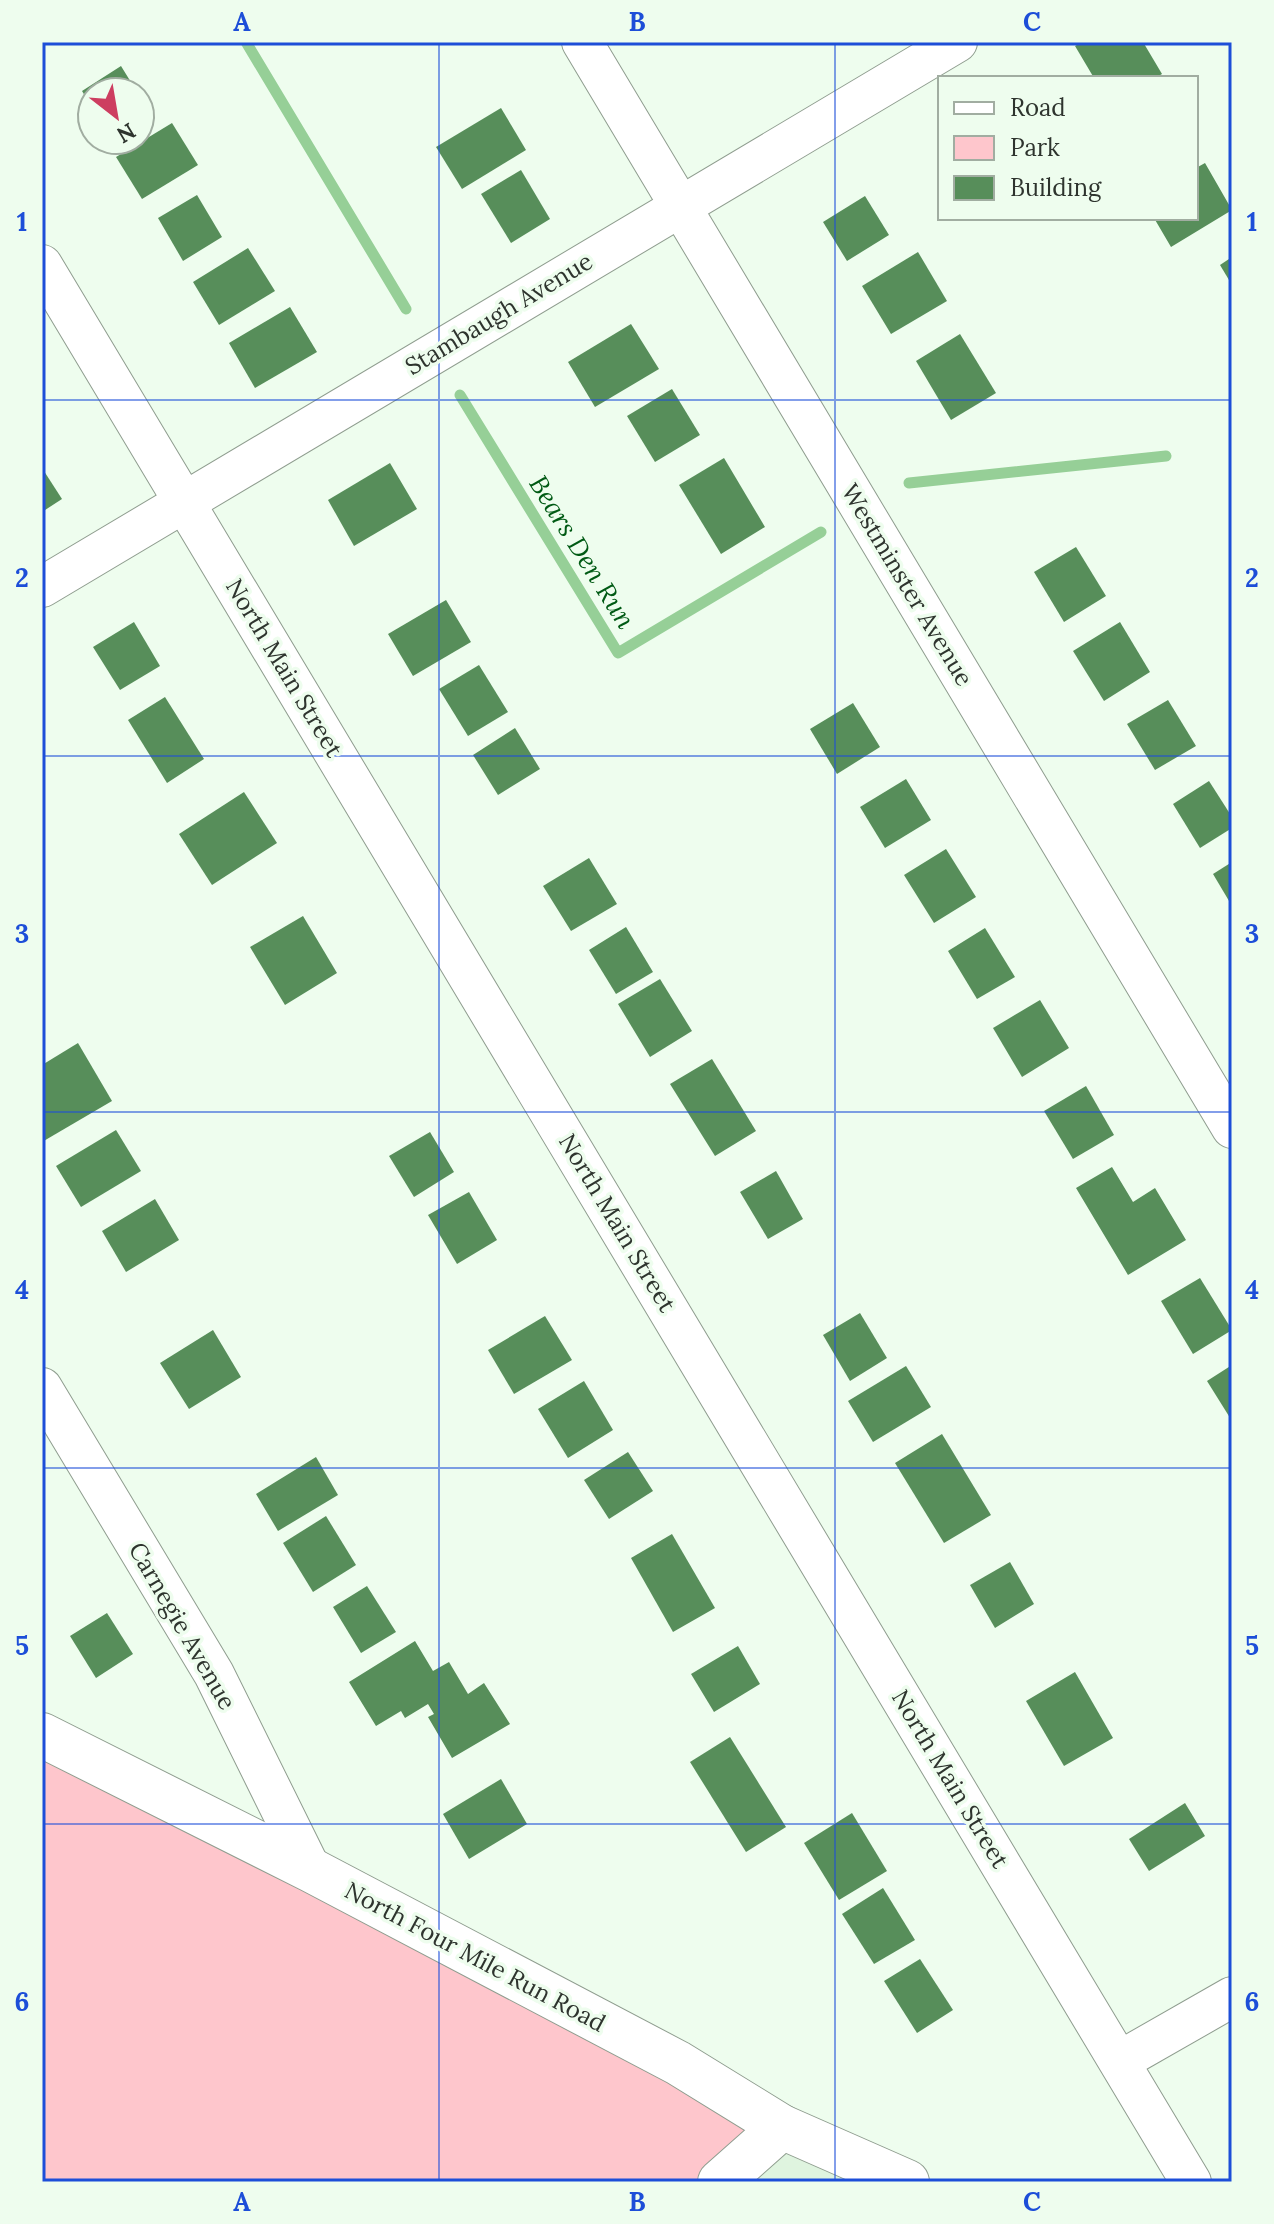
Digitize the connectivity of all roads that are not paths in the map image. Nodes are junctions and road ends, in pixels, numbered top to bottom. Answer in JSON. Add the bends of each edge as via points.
{"nodes":[{"id":1,"x":582,"y":42,"type":"edge"},
{"id":2,"x":957,"y":42,"type":"edge"},
{"id":3,"x":680,"y":206,"type":"junction"},
{"id":4,"x":42,"y":265,"type":"edge"},
{"id":5,"x":185,"y":504,"type":"junction"},
{"id":6,"x":42,"y":587,"type":"edge"},
{"id":7,"x":1232,"y":1128,"type":"edge"},
{"id":8,"x":42,"y":1388,"type":"edge"},
{"id":9,"x":42,"y":1735,"type":"edge"},
{"id":10,"x":311,"y":1870,"type":"junction"},
{"id":11,"x":1232,"y":1997,"type":"edge"},
{"id":12,"x":1120,"y":2061,"type":"junction"},
{"id":13,"x":782,"y":2127,"type":"junction"},
{"id":14,"x":720,"y":2182,"type":"edge"},
{"id":15,"x":907,"y":2182,"type":"edge"},
{"id":16,"x":1191,"y":2182,"type":"edge"}],
"edges":[{"from":1,"to":3,"type":"street","name":"Westminster Avenue"},
{"from":2,"to":3,"type":"street","name":"Stambaugh Avenue"},
{"from":3,"to":5,"type":"street","name":"Stambaugh Avenue"},
{"from":3,"to":7,"type":"street","name":"Westminster Avenue"},
{"from":4,"to":5,"type":"street","name":"North Main Street"},
{"from":5,"to":6,"type":"street","name":"Stambaugh Avenue"},
{"from":5,"to":12,"type":"street","name":"North Main Street"},
{"from":8,"to":10,"type":"street","name":"Carnegie Avenue","via":[[214,1674]]},
{"from":9,"to":10,"type":"street","name":"North Four Mile Run Road"},
{"from":10,"to":13,"type":"street","name":"North Four Mile Run Road","via":[[678,2063]]},
{"from":11,"to":12,"type":"street"},
{"from":12,"to":16,"type":"street","name":"North Main Street"},
{"from":13,"to":14,"type":"street"},
{"from":13,"to":15,"type":"street","name":"North Four Mile Run Road"}]}
